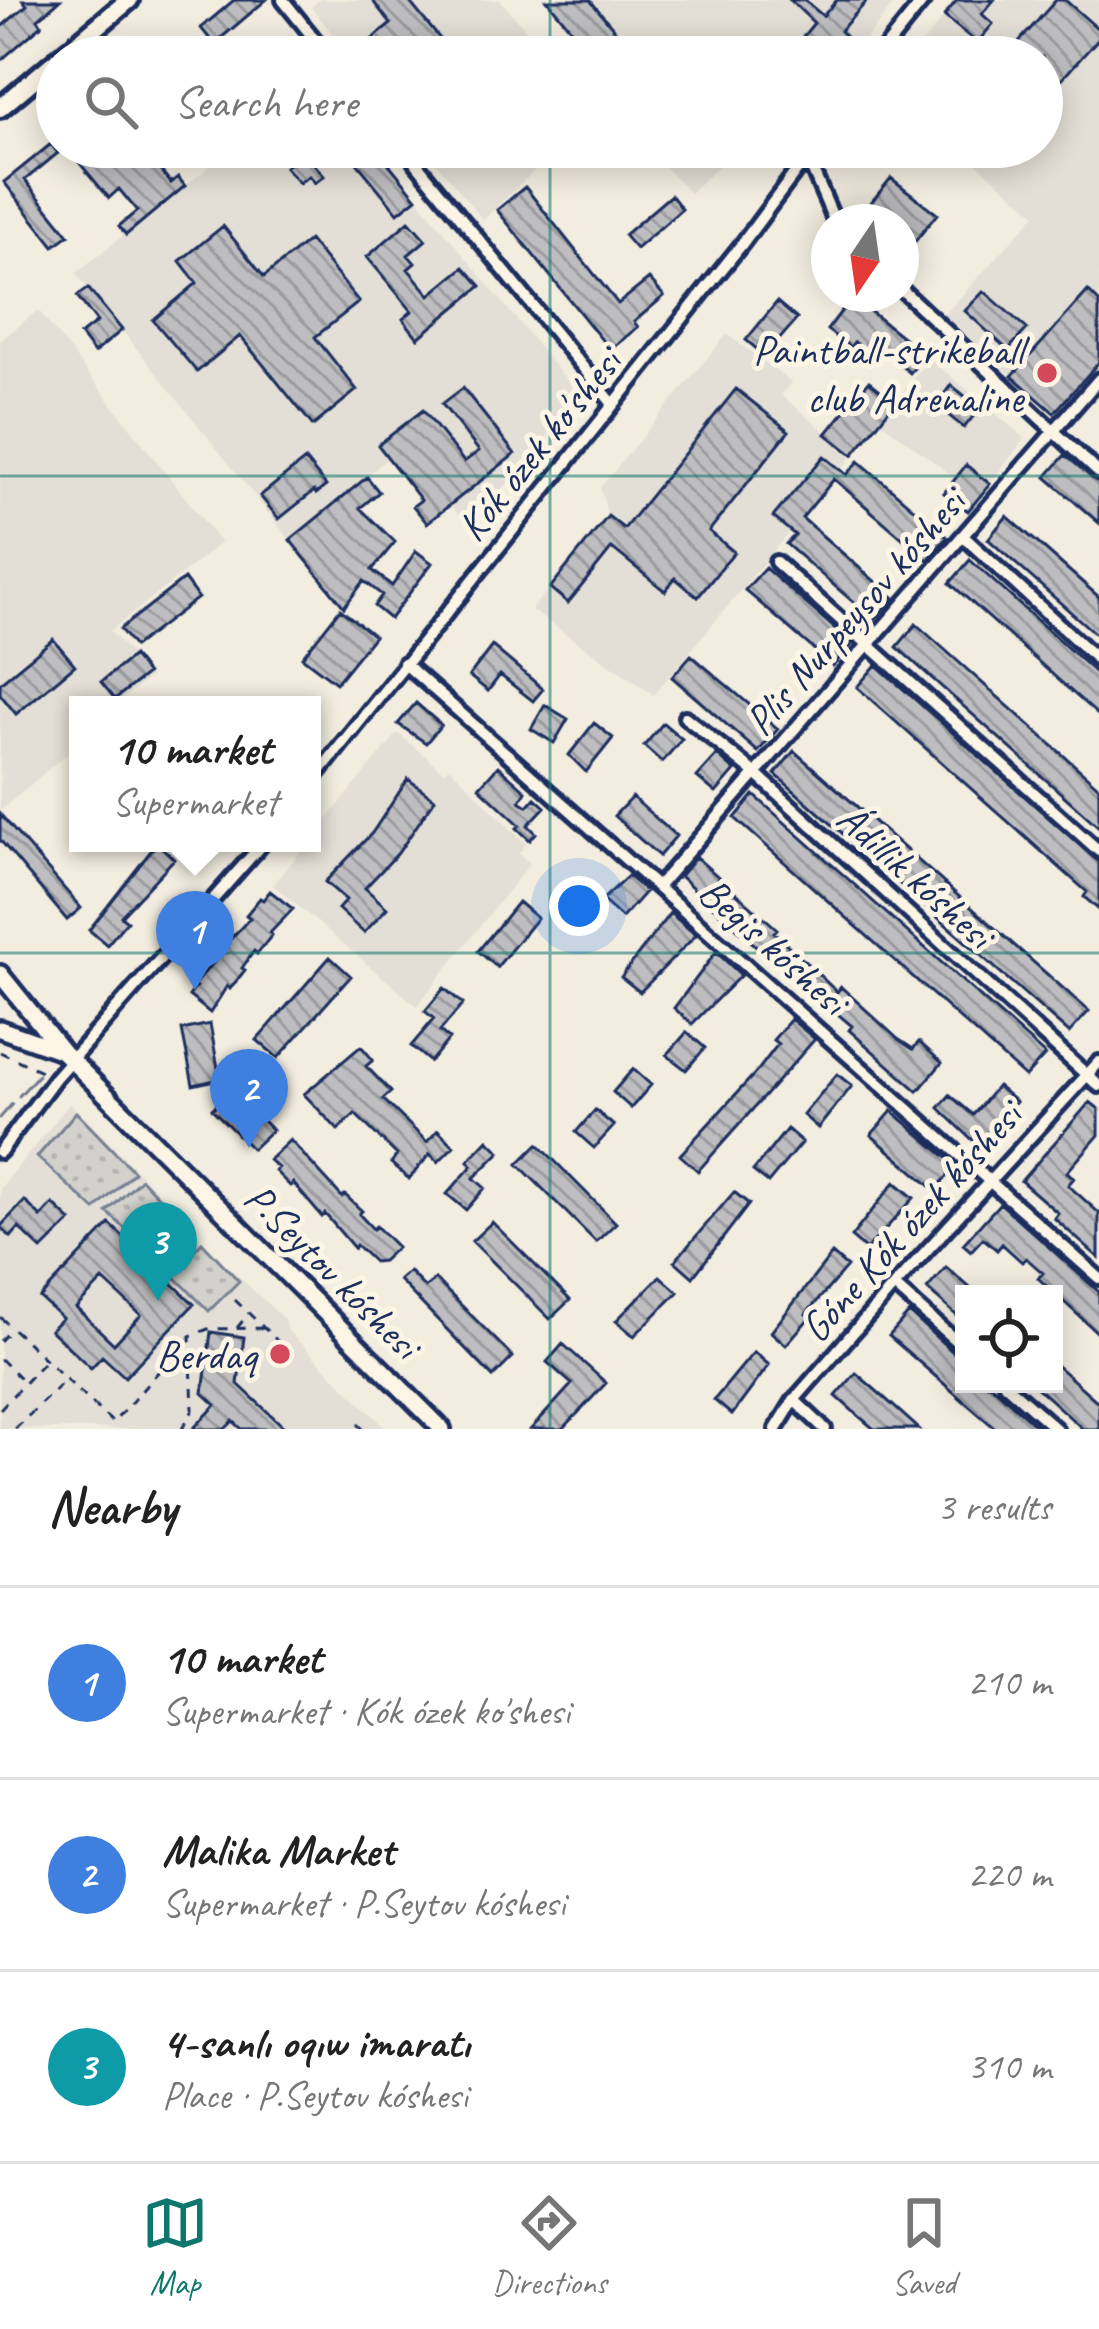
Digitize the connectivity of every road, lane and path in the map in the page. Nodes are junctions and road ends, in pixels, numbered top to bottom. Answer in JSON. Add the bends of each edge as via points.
{"nodes":[{"id":1,"x":129,"y":0,"type":"edge"},
{"id":2,"x":283,"y":0,"type":"edge"},
{"id":3,"x":924,"y":0,"type":"edge"},
{"id":4,"x":86,"y":36,"type":"edge"},
{"id":5,"x":312,"y":36,"type":"edge"},
{"id":6,"x":895,"y":36,"type":"edge"},
{"id":7,"x":36,"y":78,"type":"edge"},
{"id":8,"x":0,"y":108,"type":"edge"},
{"id":9,"x":420,"y":168,"type":"edge"},
{"id":10,"x":797,"y":168,"type":"edge"},
{"id":11,"x":816,"y":168,"type":"edge"},
{"id":12,"x":829,"y":204,"type":"edge"},
{"id":13,"x":919,"y":306,"type":"edge"},
{"id":14,"x":1099,"y":379,"type":"edge"},
{"id":15,"x":613,"y":404,"type":"junction"},
{"id":16,"x":1053,"y":433,"type":"junction"},
{"id":17,"x":1099,"y":473,"type":"edge"},
{"id":18,"x":963,"y":536,"type":"junction"},
{"id":19,"x":776,"y":562,"type":"dead end"},
{"id":20,"x":871,"y":644,"type":"junction"},
{"id":21,"x":1099,"y":661,"type":"edge"},
{"id":22,"x":404,"y":663,"type":"junction"},
{"id":23,"x":685,"y":718,"type":"dead end"},
{"id":24,"x":321,"y":769,"type":"edge"},
{"id":25,"x":756,"y":774,"type":"junction"},
{"id":26,"x":1099,"y":851,"type":"edge"},
{"id":27,"x":255,"y":852,"type":"edge"},
{"id":28,"x":658,"y":886,"type":"junction"},
{"id":29,"x":3,"y":978,"type":"edge"},
{"id":30,"x":0,"y":1000,"type":"edge"},
{"id":31,"x":0,"y":1029,"type":"edge"},
{"id":32,"x":0,"y":1052,"type":"edge"},
{"id":33,"x":67,"y":1055,"type":"junction"},
{"id":34,"x":1099,"y":1062,"type":"edge"},
{"id":35,"x":1086,"y":1075,"type":"junction"},
{"id":36,"x":55,"y":1078,"type":"junction"},
{"id":37,"x":1099,"y":1086,"type":"edge"},
{"id":38,"x":0,"y":1152,"type":"edge"},
{"id":39,"x":990,"y":1181,"type":"junction"},
{"id":40,"x":1099,"y":1278,"type":"edge"},
{"id":41,"x":894,"y":1286,"type":"junction"},
{"id":42,"x":236,"y":1300,"type":"dead end"},
{"id":43,"x":249,"y":1313,"type":"junction"},
{"id":44,"x":0,"y":1317,"type":"edge"},
{"id":45,"x":12,"y":1328,"type":"junction"},
{"id":46,"x":265,"y":1328,"type":"junction"},
{"id":47,"x":236,"y":1329,"type":"junction"},
{"id":48,"x":190,"y":1336,"type":"junction"},
{"id":49,"x":955,"y":1340,"type":"edge"},
{"id":50,"x":0,"y":1341,"type":"edge"},
{"id":51,"x":290,"y":1353,"type":"dead end"},
{"id":52,"x":0,"y":1359,"type":"edge"},
{"id":53,"x":46,"y":1360,"type":"junction"},
{"id":54,"x":65,"y":1379,"type":"junction"},
{"id":55,"x":25,"y":1383,"type":"junction"},
{"id":56,"x":1015,"y":1393,"type":"edge"},
{"id":57,"x":794,"y":1400,"type":"junction"},
{"id":58,"x":0,"y":1409,"type":"edge"},
{"id":59,"x":358,"y":1424,"type":"dead end"},
{"id":60,"x":15,"y":1429,"type":"edge"},
{"id":61,"x":182,"y":1429,"type":"edge"},
{"id":62,"x":364,"y":1429,"type":"edge"},
{"id":63,"x":442,"y":1429,"type":"edge"},
{"id":64,"x":776,"y":1429,"type":"edge"},
{"id":65,"x":825,"y":1429,"type":"edge"},
{"id":66,"x":1056,"y":1429,"type":"edge"}],
"edges":[{"from":1,"to":4,"type":"main road"},
{"from":2,"to":5,"type":"street"},
{"from":3,"to":6,"type":"street"},
{"from":7,"to":8,"type":"main road"},
{"from":9,"to":15,"type":"street"},
{"from":10,"to":15,"type":"street","name":"Kók ózek ko'shesi"},
{"from":11,"to":12,"type":"street"},
{"from":13,"to":16,"type":"street"},
{"from":14,"to":16,"type":"street","name":"Plis Nurpeysov kóshesi"},
{"from":15,"to":22,"type":"street","name":"Kók ózek ko'shesi"},
{"from":16,"to":17,"type":"street"},
{"from":16,"to":18,"type":"street","name":"Plis Nurpeysov kóshesi"},
{"from":18,"to":20,"type":"street","name":"Plis Nurpeysov kóshesi"},
{"from":18,"to":21,"type":"street"},
{"from":19,"to":20,"type":"street"},
{"from":20,"to":25,"type":"street","name":"Plis Nurpeysov kóshesi"},
{"from":20,"to":26,"type":"street"},
{"from":22,"to":24,"type":"street","name":"Kók ózek ko'shesi"},
{"from":22,"to":28,"type":"street","name":"Begis kóshesi"},
{"from":23,"to":25,"type":"street","name":"Ádillik kóshesi"},
{"from":25,"to":28,"type":"street","name":"Plis Nurpeysov kóshesi"},
{"from":25,"to":35,"type":"street","name":"Ádillik kóshesi"},
{"from":27,"to":33,"type":"street"},
{"from":28,"to":39,"type":"street","name":"Begis kóshesi"},
{"from":29,"to":30,"type":"main road"},
{"from":29,"to":33,"type":"main road","name":"P.Seytov kóshesi"},
{"from":31,"to":33,"type":"main road"},
{"from":32,"to":36,"type":"path"},
{"from":33,"to":36,"type":"street"},
{"from":33,"to":63,"type":"main road","name":"P.Seytov kóshesi"},
{"from":34,"to":35,"type":"street","name":"Góne Kók ózek kóshesi"},
{"from":35,"to":37,"type":"street","name":"Ádillik kóshesi"},
{"from":35,"to":39,"type":"street","name":"Góne Kók ózek kóshesi"},
{"from":36,"to":38,"type":"street"},
{"from":39,"to":40,"type":"street","name":"Begis kóshesi"},
{"from":39,"to":41,"type":"street","name":"Góne Kók ózek kóshesi"},
{"from":41,"to":49,"type":"street"},
{"from":41,"to":57,"type":"street","name":"Góne Kók ózek kóshesi"},
{"from":42,"to":43,"type":"path"},
{"from":43,"to":46,"type":"path"},
{"from":43,"to":47,"type":"path"},
{"from":44,"to":45,"type":"path"},
{"from":45,"to":50,"type":"path"},
{"from":45,"to":53,"type":"path"},
{"from":46,"to":47,"type":"path"},
{"from":46,"to":51,"type":"path"},
{"from":47,"to":48,"type":"path"},
{"from":48,"to":54,"type":"path","via":[[113,1423]]},
{"from":48,"to":61,"type":"path","via":[[193,1410]]},
{"from":52,"to":55,"type":"path"},
{"from":53,"to":54,"type":"path"},
{"from":53,"to":55,"type":"path"},
{"from":54,"to":60,"type":"path"},
{"from":55,"to":58,"type":"path"},
{"from":56,"to":66,"type":"street"},
{"from":57,"to":64,"type":"street","name":"Góne Kók ózek kóshesi"},
{"from":57,"to":65,"type":"street"},
{"from":59,"to":62,"type":"path"}]}
